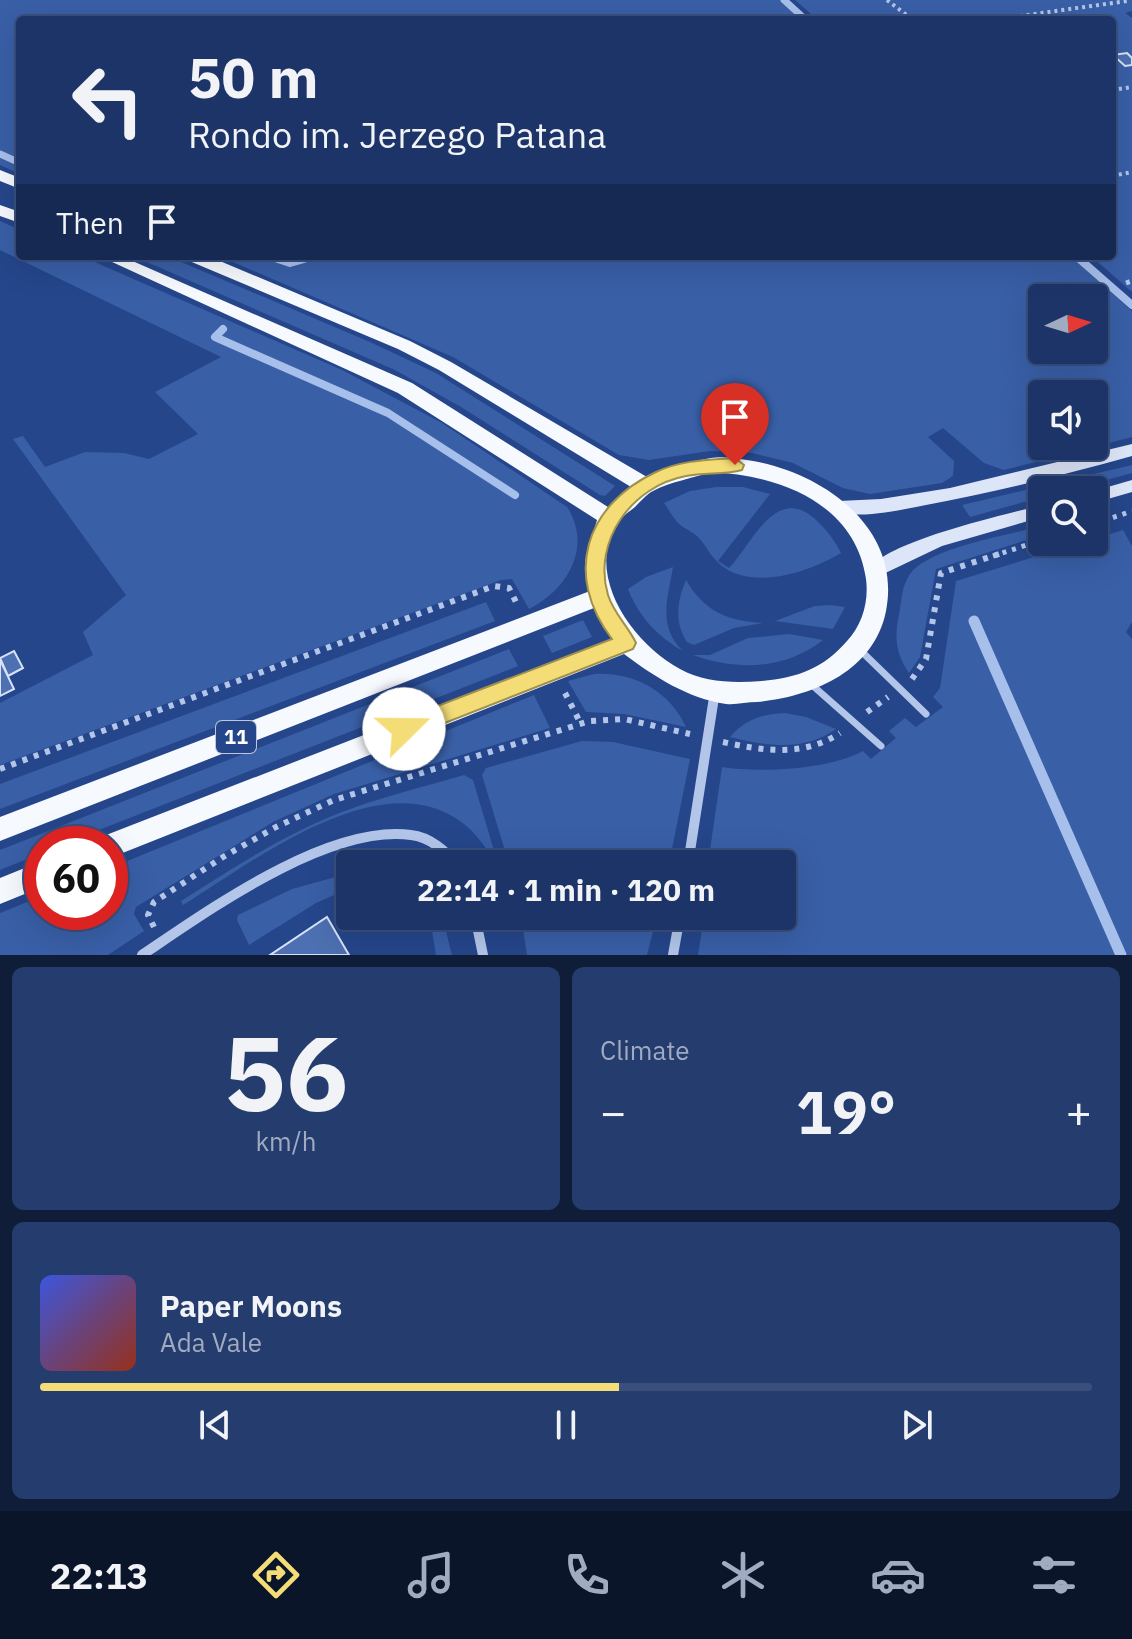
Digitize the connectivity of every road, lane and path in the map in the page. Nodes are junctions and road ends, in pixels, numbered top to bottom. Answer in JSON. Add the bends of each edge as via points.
{"nodes":[{"id":1,"x":887,"y":0,"type":"edge"},
{"id":2,"x":1128,"y":1,"type":"edge"},
{"id":3,"x":908,"y":16,"type":"edge"},
{"id":4,"x":1021,"y":16,"type":"edge"},
{"id":5,"x":116,"y":260,"type":"edge"},
{"id":6,"x":203,"y":260,"type":"edge"},
{"id":7,"x":1132,"y":450,"type":"edge"},
{"id":8,"x":644,"y":485,"type":"junction"},
{"id":9,"x":1132,"y":486,"type":"edge"},
{"id":10,"x":1108,"y":493,"type":"edge"},
{"id":11,"x":839,"y":507,"type":"junction"},
{"id":12,"x":1132,"y":511,"type":"edge"},
{"id":13,"x":1028,"y":515,"type":"edge"},
{"id":14,"x":610,"y":518,"type":"junction"},
{"id":15,"x":1108,"y":519,"type":"edge"},
{"id":16,"x":1028,"y":545,"type":"edge"},
{"id":17,"x":877,"y":570,"type":"junction"},
{"id":18,"x":599,"y":597,"type":"junction"},
{"id":19,"x":521,"y":611,"type":"dead end"},
{"id":20,"x":626,"y":643,"type":"junction"},
{"id":21,"x":858,"y":648,"type":"junction"},
{"id":22,"x":913,"y":678,"type":"dead end"},
{"id":23,"x":810,"y":683,"type":"junction"},
{"id":24,"x":560,"y":684,"type":"dead end"},
{"id":25,"x":715,"y":691,"type":"junction"},
{"id":26,"x":885,"y":699,"type":"dead end"},
{"id":27,"x":869,"y":711,"type":"dead end"},
{"id":28,"x":926,"y":714,"type":"dead end"},
{"id":29,"x":581,"y":724,"type":"junction"},
{"id":30,"x":841,"y":732,"type":"dead end"},
{"id":31,"x":687,"y":733,"type":"dead end"},
{"id":32,"x":727,"y":743,"type":"dead end"},
{"id":33,"x":881,"y":746,"type":"dead end"},
{"id":34,"x":0,"y":769,"type":"edge"},
{"id":35,"x":0,"y":829,"type":"edge"},
{"id":36,"x":128,"y":839,"type":"edge"},
{"id":37,"x":444,"y":850,"type":"edge"},
{"id":38,"x":690,"y":850,"type":"edge"},
{"id":39,"x":24,"y":881,"type":"edge"},
{"id":40,"x":0,"y":891,"type":"edge"},
{"id":41,"x":153,"y":925,"type":"dead end"},
{"id":42,"x":478,"y":930,"type":"edge"},
{"id":43,"x":677,"y":930,"type":"edge"},
{"id":44,"x":142,"y":955,"type":"edge"},
{"id":45,"x":483,"y":955,"type":"edge"},
{"id":46,"x":673,"y":955,"type":"edge"}],
"edges":[{"from":1,"to":3,"type":"path"},
{"from":2,"to":4,"type":"path"},
{"from":5,"to":14,"type":"main road","via":[[405,388]]},
{"from":6,"to":8,"type":"main road","via":[[445,366]]},
{"from":7,"to":11,"type":"main road","via":[[916,500]]},
{"from":8,"to":11,"type":"main road","via":[[687,469],[735,465],[784,476]]},
{"from":8,"to":14,"type":"main road"},
{"from":9,"to":10,"type":"main road"},
{"from":11,"to":17,"type":"main road","via":[[862,536]]},
{"from":12,"to":15,"type":"path"},
{"from":13,"to":17,"type":"main road","via":[[920,546]]},
{"from":14,"to":18,"type":"main road","via":[[595,555]]},
{"from":16,"to":22,"type":"path","via":[[941,573],[926,659]]},
{"from":17,"to":21,"type":"main road","via":[[875,614]]},
{"from":18,"to":20,"type":"main road"},
{"from":18,"to":35,"type":"main road","number":"11"},
{"from":19,"to":34,"type":"path","via":[[509,588],[494,586]]},
{"from":20,"to":25,"type":"main road","via":[[665,673]]},
{"from":20,"to":36,"type":"main road","number":"11"},
{"from":21,"to":23,"type":"main road"},
{"from":21,"to":28,"type":"lane"},
{"from":23,"to":25,"type":"main road","via":[[764,694]]},
{"from":23,"to":33,"type":"lane"},
{"from":24,"to":29,"type":"path"},
{"from":25,"to":38,"type":"street"},
{"from":26,"to":27,"type":"path"},
{"from":29,"to":31,"type":"path","via":[[624,719]]},
{"from":29,"to":41,"type":"path","via":[[357,791],[276,827],[154,902],[148,908]]},
{"from":30,"to":32,"type":"path","via":[[828,742],[801,749],[769,751]]},
{"from":37,"to":44,"type":"street","via":[[410,834],[354,841],[251,885]]},
{"from":39,"to":40,"type":"main road"},
{"from":42,"to":45,"type":"street"},
{"from":43,"to":46,"type":"street"}]}
